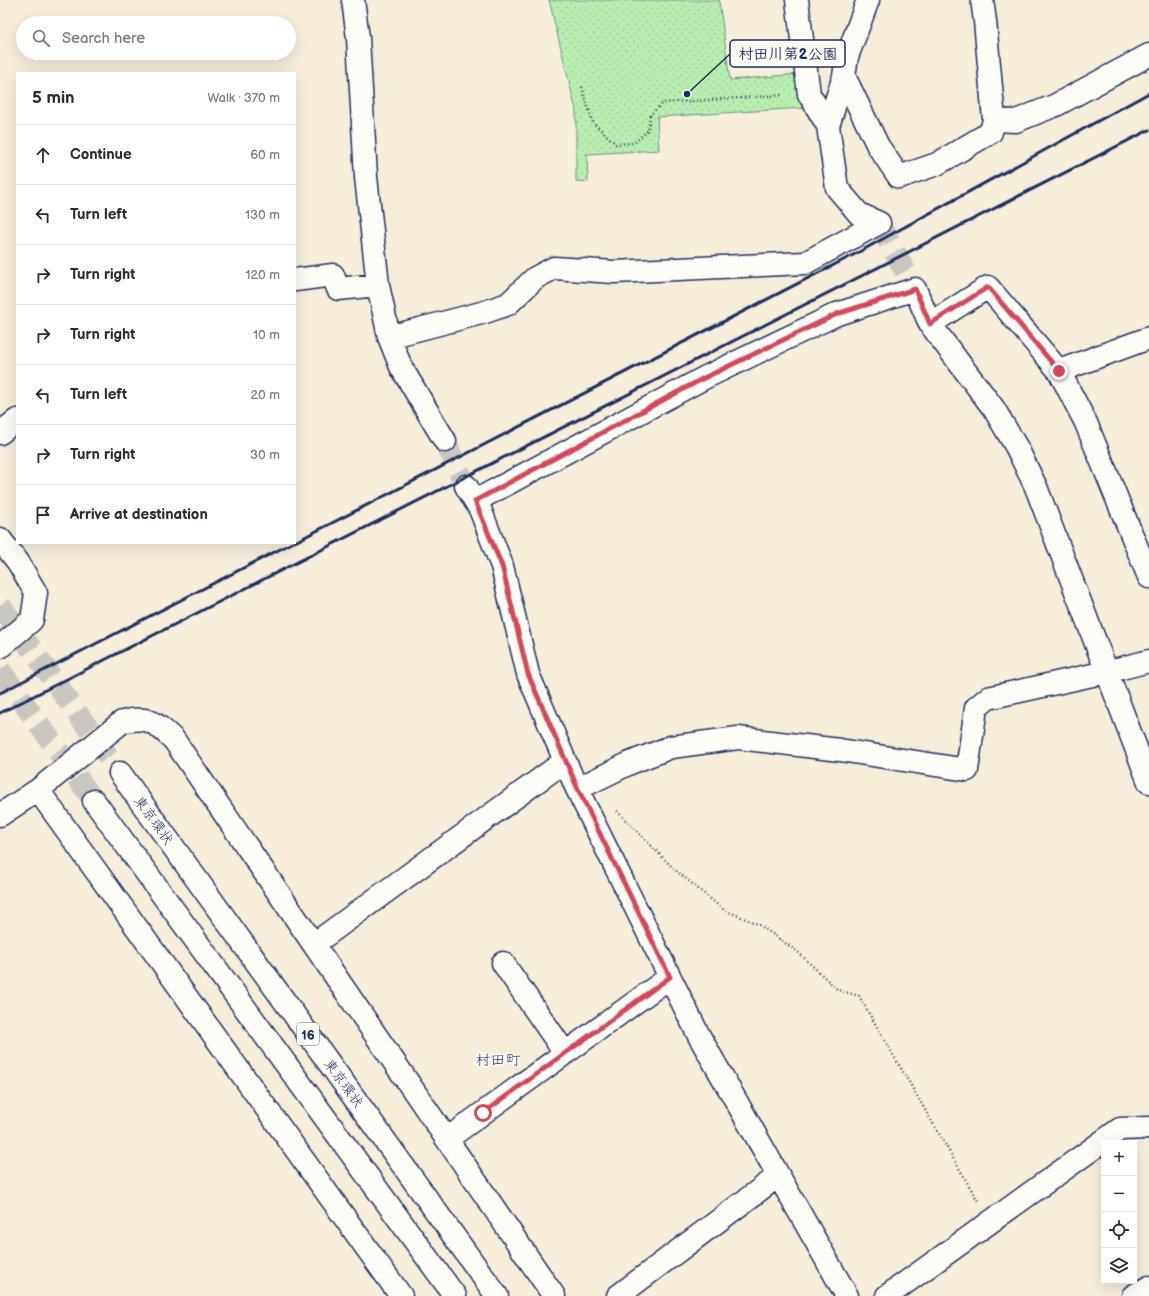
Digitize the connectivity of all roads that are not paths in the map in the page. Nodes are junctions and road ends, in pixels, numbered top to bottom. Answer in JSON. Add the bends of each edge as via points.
{"nodes":[{"id":1,"x":353,"y":0,"type":"edge"},
{"id":2,"x":797,"y":0,"type":"edge"},
{"id":3,"x":868,"y":0,"type":"edge"},
{"id":4,"x":982,"y":0,"type":"edge"},
{"id":5,"x":1149,"y":55,"type":"edge"},
{"id":6,"x":844,"y":76,"type":"junction"},
{"id":7,"x":994,"y":120,"type":"junction"},
{"id":8,"x":828,"y":126,"type":"junction"},
{"id":9,"x":296,"y":280,"type":"edge"},
{"id":10,"x":378,"y":285,"type":"junction"},
{"id":11,"x":930,"y":324,"type":"junction"},
{"id":12,"x":389,"y":336,"type":"junction"},
{"id":13,"x":1149,"y":338,"type":"edge"},
{"id":14,"x":1059,"y":371,"type":"junction"},
{"id":15,"x":16,"y":421,"type":"edge"},
{"id":16,"x":0,"y":432,"type":"edge"},
{"id":17,"x":445,"y":441,"type":"tunnel mouth"},
{"id":18,"x":0,"y":539,"type":"edge"},
{"id":19,"x":1149,"y":576,"type":"edge"},
{"id":20,"x":0,"y":647,"type":"edge"},
{"id":21,"x":1149,"y":661,"type":"edge"},
{"id":22,"x":1106,"y":672,"type":"junction"},
{"id":23,"x":565,"y":761,"type":"junction"},
{"id":24,"x":120,"y":773,"type":"tunnel mouth"},
{"id":25,"x":1149,"y":782,"type":"edge"},
{"id":26,"x":38,"y":790,"type":"junction"},
{"id":27,"x":579,"y":792,"type":"junction"},
{"id":28,"x":94,"y":801,"type":"tunnel mouth"},
{"id":29,"x":0,"y":815,"type":"edge"},
{"id":30,"x":314,"y":944,"type":"junction"},
{"id":31,"x":503,"y":963,"type":"dead end"},
{"id":32,"x":670,"y":977,"type":"junction"},
{"id":33,"x":565,"y":1053,"type":"junction"},
{"id":34,"x":1149,"y":1128,"type":"edge"},
{"id":35,"x":447,"y":1139,"type":"junction"},
{"id":36,"x":778,"y":1176,"type":"junction"},
{"id":37,"x":1149,"y":1287,"type":"edge"},
{"id":38,"x":402,"y":1296,"type":"edge"},
{"id":39,"x":455,"y":1296,"type":"edge"},
{"id":40,"x":497,"y":1296,"type":"edge"},
{"id":41,"x":554,"y":1296,"type":"edge"},
{"id":42,"x":618,"y":1296,"type":"edge"},
{"id":43,"x":847,"y":1296,"type":"edge"},
{"id":44,"x":887,"y":1296,"type":"edge"},
{"id":45,"x":1133,"y":1296,"type":"edge"}],
"edges":[{"from":1,"to":10,"type":"main road","via":[[358,38],[366,177]]},
{"from":2,"to":8,"type":"main road","via":[[809,94]]},
{"from":3,"to":6,"type":"main road","via":[[847,57]]},
{"from":4,"to":7,"type":"main road"},
{"from":5,"to":7,"type":"main road","via":[[1056,105],[1016,121]]},
{"from":6,"to":7,"type":"main road","via":[[878,146],[899,177],[938,164],[991,132]]},
{"from":6,"to":8,"type":"main road"},
{"from":8,"to":12,"type":"main road","via":[[838,188],[859,214],[879,223],[805,263],[614,272],[554,268],[535,278],[508,304],[486,312]]},
{"from":9,"to":10,"type":"main road","via":[[333,275],[338,289]]},
{"from":10,"to":12,"type":"main road"},
{"from":11,"to":14,"type":"main road","via":[[988,287]]},
{"from":11,"to":22,"type":"main road","via":[[994,409],[1018,448],[1036,487]]},
{"from":11,"to":23,"type":"main road","via":[[915,289],[837,314],[471,494],[502,566],[528,674]]},
{"from":12,"to":17,"type":"main road","via":[[401,367]]},
{"from":13,"to":14,"type":"main road"},
{"from":14,"to":19,"type":"main road","via":[[1086,423]]},
{"from":15,"to":16,"type":"main road"},
{"from":18,"to":20,"type":"main road","via":[[18,562],[36,593],[32,620]]},
{"from":21,"to":22,"type":"main road"},
{"from":22,"to":25,"type":"main road"},
{"from":22,"to":27,"type":"main road","via":[[988,698],[976,708],[967,770],[840,750],[738,738],[671,747],[630,763]]},
{"from":23,"to":27,"type":"main road"},
{"from":23,"to":30,"type":"main road"},
{"from":24,"to":40,"type":"main road","name":"東京環状","number":"16"},
{"from":26,"to":29,"type":"main road"},
{"from":26,"to":30,"type":"main road","via":[[122,722],[136,718],[156,724],[174,740]]},
{"from":26,"to":38,"type":"main road"},
{"from":27,"to":32,"type":"main road"},
{"from":28,"to":39,"type":"main road","number":"16"},
{"from":30,"to":35,"type":"main road"},
{"from":31,"to":33,"type":"main road"},
{"from":32,"to":33,"type":"main road"},
{"from":32,"to":36,"type":"main road","via":[[698,1034]]},
{"from":33,"to":35,"type":"main road"},
{"from":34,"to":44,"type":"main road","via":[[1120,1129]]},
{"from":35,"to":41,"type":"main road"},
{"from":36,"to":42,"type":"main road"},
{"from":36,"to":43,"type":"main road"},
{"from":37,"to":45,"type":"main road"}]}
